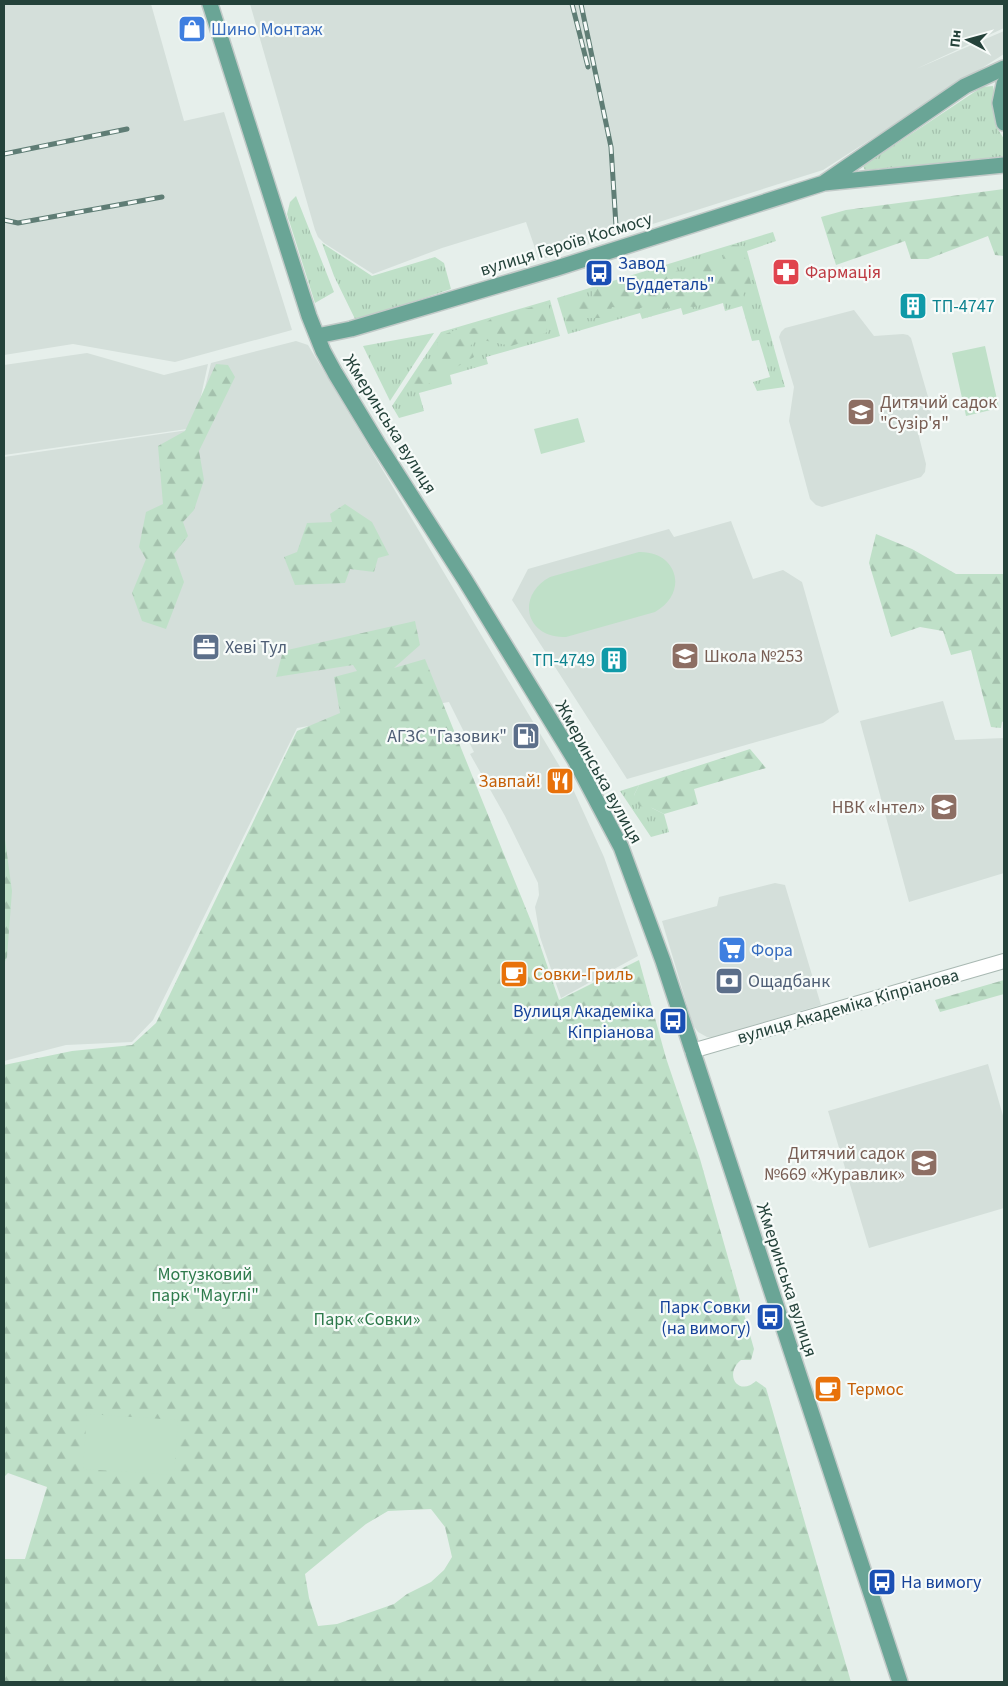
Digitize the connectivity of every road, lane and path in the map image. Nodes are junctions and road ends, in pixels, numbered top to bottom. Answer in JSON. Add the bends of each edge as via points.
{"nodes":[{"id":1,"x":210,"y":4,"type":"edge"},
{"id":2,"x":1004,"y":68,"type":"edge"},
{"id":3,"x":1004,"y":84,"type":"edge"},
{"id":4,"x":1004,"y":123,"type":"edge"},
{"id":5,"x":1004,"y":165,"type":"edge"},
{"id":6,"x":824,"y":183,"type":"junction"},
{"id":7,"x":317,"y":336,"type":"junction"},
{"id":8,"x":1004,"y":961,"type":"edge"},
{"id":9,"x":692,"y":1051,"type":"junction"},
{"id":10,"x":900,"y":1682,"type":"edge"}],
"edges":[{"from":1,"to":7,"type":"main road","name":"Жмеринська вулиця"},
{"from":2,"to":6,"type":"main road","name":"вулиця Героїв Космосу","via":[[965,86]]},
{"from":3,"to":4,"type":"main road","via":[[1000,104]]},
{"from":5,"to":6,"type":"main road","name":"вулиця Героїв Космосу"},
{"from":6,"to":7,"type":"main road","name":"вулиця Героїв Космосу","via":[[551,270]]},
{"from":7,"to":9,"type":"main road","name":"Жмеринська вулиця","via":[[340,381],[575,760],[612,828],[663,961]]},
{"from":8,"to":9,"type":"street","name":"вулиця Академіка Кіпріанова"},
{"from":9,"to":10,"type":"main road","name":"Жмеринська вулиця"}]}
